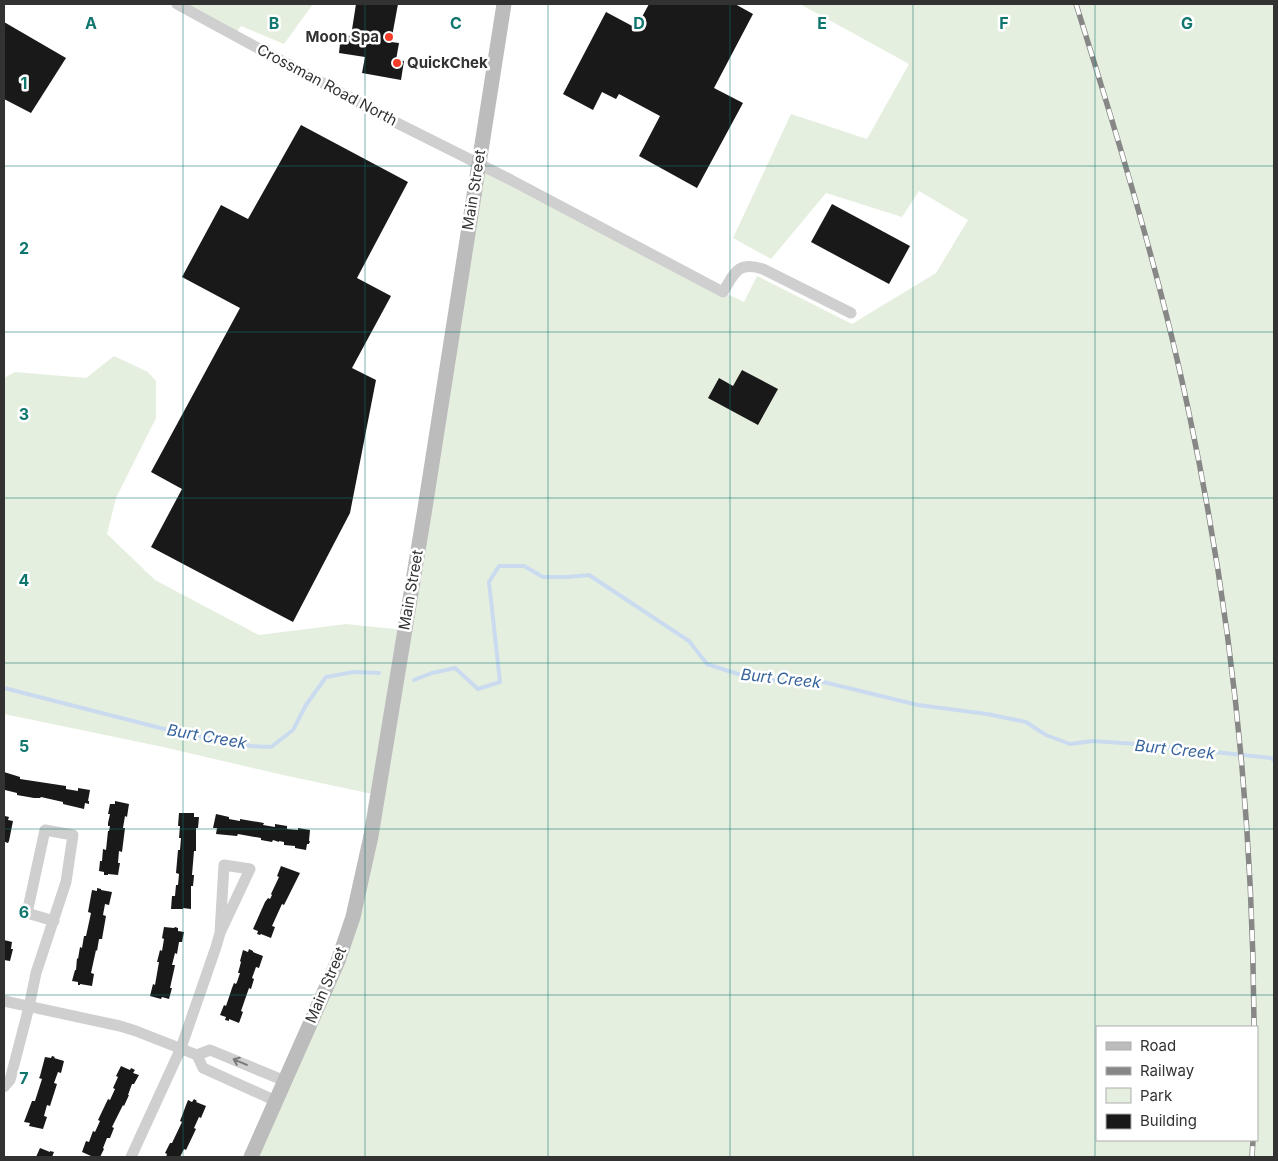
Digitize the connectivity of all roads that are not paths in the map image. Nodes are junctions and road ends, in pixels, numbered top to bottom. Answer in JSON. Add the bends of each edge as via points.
{"nodes":[{"id":1,"x":177,"y":4,"type":"edge"},
{"id":2,"x":504,"y":4,"type":"edge"},
{"id":3,"x":478,"y":164,"type":"junction"},
{"id":4,"x":851,"y":313,"type":"dead end"},
{"id":5,"x":54,"y":921,"type":"junction"},
{"id":6,"x":220,"y":933,"type":"junction"},
{"id":7,"x":4,"y":1001,"type":"edge"},
{"id":8,"x":29,"y":1007,"type":"junction"},
{"id":9,"x":180,"y":1048,"type":"junction"},
{"id":10,"x":197,"y":1055,"type":"junction"},
{"id":11,"x":285,"y":1081,"type":"junction"},
{"id":12,"x":4,"y":1087,"type":"edge"},
{"id":13,"x":276,"y":1101,"type":"junction"},
{"id":14,"x":131,"y":1157,"type":"edge"},
{"id":15,"x":251,"y":1157,"type":"edge"}],
"edges":[{"from":1,"to":3,"type":"street","name":"Crossman Road North"},
{"from":2,"to":3,"type":"main road","name":"Main Street"},
{"from":3,"to":4,"type":"street","name":"Crossman Road North","via":[[723,292],[741,267],[753,266]]},
{"from":3,"to":11,"type":"main road","name":"Main Street","via":[[425,508],[370,836],[353,917],[338,961]]},
{"from":5,"to":5,"type":"street","via":[[66,882],[73,835],[45,830],[27,913]]},
{"from":5,"to":8,"type":"street","via":[[36,973]]},
{"from":6,"to":6,"type":"street","via":[[227,917],[250,869],[224,865]]},
{"from":6,"to":9,"type":"street"},
{"from":7,"to":8,"type":"street"},
{"from":8,"to":9,"type":"street","via":[[120,1026]]},
{"from":8,"to":12,"type":"street","via":[[10,1080]]},
{"from":9,"to":10,"type":"street"},
{"from":9,"to":14,"type":"street"},
{"from":11,"to":10,"type":"street","one_way":true,"via":[[210,1050]]},
{"from":10,"to":13,"type":"street","via":[[202,1068]]},
{"from":11,"to":13,"type":"main road","name":"Main Street"},
{"from":13,"to":15,"type":"main road","name":"Main Street"}]}
